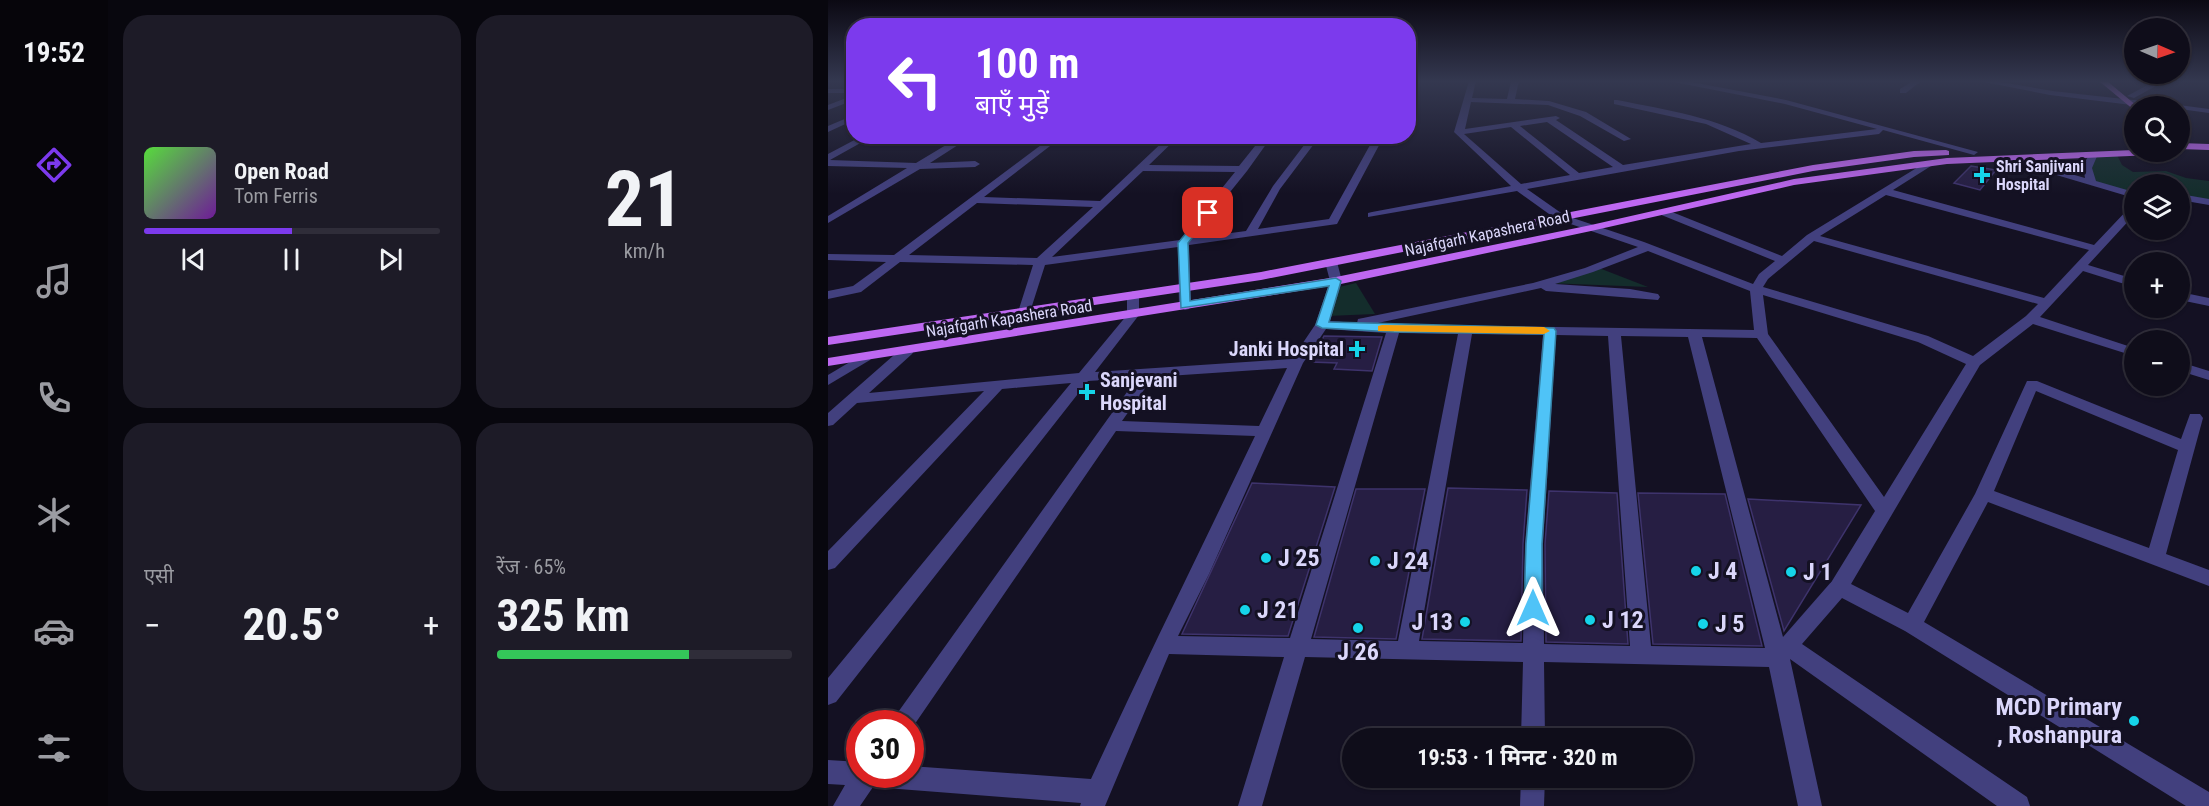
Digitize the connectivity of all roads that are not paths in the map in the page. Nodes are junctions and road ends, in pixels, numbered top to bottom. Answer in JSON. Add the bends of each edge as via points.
{"nodes":[{"id":1,"x":1462,"y":119,"type":"edge"},
{"id":2,"x":1548,"y":119,"type":"joint"},
{"id":3,"x":1591,"y":119,"type":"edge"},
{"id":4,"x":1695,"y":119,"type":"edge"},
{"id":5,"x":1851,"y":119,"type":"edge"},
{"id":6,"x":846,"y":121,"type":"edge"},
{"id":7,"x":1513,"y":124,"type":"junction"},
{"id":8,"x":828,"y":129,"type":"edge"},
{"id":9,"x":1896,"y":130,"type":"junction"},
{"id":10,"x":1458,"y":132,"type":"junction"},
{"id":11,"x":1627,"y":139,"type":"dead end"},
{"id":12,"x":854,"y":144,"type":"edge"},
{"id":13,"x":955,"y":144,"type":"edge"},
{"id":14,"x":1048,"y":144,"type":"edge"},
{"id":15,"x":1166,"y":144,"type":"edge"},
{"id":16,"x":1262,"y":144,"type":"edge"},
{"id":17,"x":1310,"y":144,"type":"edge"},
{"id":18,"x":1376,"y":144,"type":"edge"},
{"id":19,"x":1759,"y":145,"type":"junction"},
{"id":20,"x":2124,"y":146,"type":"edge"},
{"id":21,"x":2190,"y":146,"type":"edge"},
{"id":22,"x":2209,"y":147,"type":"edge"},
{"id":23,"x":1974,"y":152,"type":"junction"},
{"id":24,"x":2124,"y":153,"type":"edge"},
{"id":25,"x":2094,"y":154,"type":"junction"},
{"id":26,"x":828,"y":158,"type":"edge"},
{"id":27,"x":2008,"y":159,"type":"junction"},
{"id":28,"x":828,"y":163,"type":"edge"},
{"id":29,"x":975,"y":164,"type":"dead end"},
{"id":30,"x":1928,"y":164,"type":"junction"},
{"id":31,"x":920,"y":166,"type":"junction"},
{"id":32,"x":1141,"y":168,"type":"junction"},
{"id":33,"x":1621,"y":168,"type":"junction"},
{"id":34,"x":1244,"y":169,"type":"junction"},
{"id":35,"x":1575,"y":176,"type":"junction"},
{"id":36,"x":2092,"y":183,"type":"junction"},
{"id":37,"x":1517,"y":186,"type":"junction"},
{"id":38,"x":1884,"y":191,"type":"junction"},
{"id":39,"x":2124,"y":192,"type":"edge"},
{"id":40,"x":2190,"y":199,"type":"edge"},
{"id":41,"x":974,"y":200,"type":"junction"},
{"id":42,"x":2209,"y":202,"type":"edge"},
{"id":43,"x":1102,"y":204,"type":"junction"},
{"id":44,"x":1664,"y":212,"type":"junction"},
{"id":45,"x":1372,"y":215,"type":"dead end"},
{"id":46,"x":1560,"y":218,"type":"junction"},
{"id":47,"x":828,"y":219,"type":"edge"},
{"id":48,"x":2124,"y":220,"type":"edge"},
{"id":49,"x":1591,"y":228,"type":"junction"},
{"id":50,"x":1250,"y":233,"type":"junction"},
{"id":51,"x":1811,"y":237,"type":"junction"},
{"id":52,"x":1183,"y":243,"type":"junction"},
{"id":53,"x":1648,"y":247,"type":"junction"},
{"id":54,"x":2097,"y":249,"type":"junction"},
{"id":55,"x":828,"y":257,"type":"edge"},
{"id":56,"x":900,"y":259,"type":"junction"},
{"id":57,"x":1784,"y":260,"type":"junction"},
{"id":58,"x":1040,"y":262,"type":"junction"},
{"id":59,"x":1331,"y":262,"type":"junction"},
{"id":60,"x":2080,"y":266,"type":"junction"},
{"id":61,"x":2124,"y":280,"type":"edge"},
{"id":62,"x":1336,"y":281,"type":"junction"},
{"id":63,"x":1535,"y":286,"type":"junction"},
{"id":64,"x":1185,"y":288,"type":"junction"},
{"id":65,"x":1755,"y":290,"type":"junction"},
{"id":66,"x":828,"y":295,"type":"edge"},
{"id":67,"x":1133,"y":296,"type":"junction"},
{"id":68,"x":1654,"y":297,"type":"dead end"},
{"id":69,"x":2190,"y":298,"type":"edge"},
{"id":70,"x":2046,"y":302,"type":"junction"},
{"id":71,"x":2209,"y":302,"type":"edge"},
{"id":72,"x":1185,"y":306,"type":"junction"},
{"id":73,"x":1024,"y":312,"type":"junction"},
{"id":74,"x":1133,"y":315,"type":"junction"},
{"id":75,"x":2031,"y":319,"type":"junction"},
{"id":76,"x":1322,"y":325,"type":"junction"},
{"id":77,"x":1342,"y":326,"type":"junction"},
{"id":78,"x":1394,"y":329,"type":"junction"},
{"id":79,"x":1466,"y":329,"type":"junction"},
{"id":80,"x":1550,"y":331,"type":"junction"},
{"id":81,"x":1614,"y":332,"type":"junction"},
{"id":82,"x":1694,"y":334,"type":"junction"},
{"id":83,"x":1761,"y":334,"type":"junction"},
{"id":84,"x":828,"y":340,"type":"edge"},
{"id":85,"x":2124,"y":349,"type":"edge"},
{"id":86,"x":907,"y":351,"type":"junction"},
{"id":87,"x":865,"y":357,"type":"junction"},
{"id":88,"x":828,"y":362,"type":"edge"},
{"id":89,"x":1974,"y":362,"type":"junction"},
{"id":90,"x":1296,"y":363,"type":"junction"},
{"id":91,"x":2190,"y":369,"type":"edge"},
{"id":92,"x":1148,"y":373,"type":"junction"},
{"id":93,"x":2209,"y":376,"type":"edge"},
{"id":94,"x":1083,"y":377,"type":"junction"},
{"id":95,"x":828,"y":381,"type":"edge"},
{"id":96,"x":998,"y":385,"type":"junction"},
{"id":97,"x":853,"y":399,"type":"junction"},
{"id":98,"x":2195,"y":418,"type":"dead end"},
{"id":99,"x":828,"y":421,"type":"edge"},
{"id":100,"x":1111,"y":426,"type":"junction"},
{"id":101,"x":1265,"y":431,"type":"junction"},
{"id":102,"x":2187,"y":447,"type":"junction"},
{"id":103,"x":1984,"y":494,"type":"junction"},
{"id":104,"x":1884,"y":510,"type":"junction"},
{"id":105,"x":836,"y":545,"type":"edge"},
{"id":106,"x":2156,"y":558,"type":"junction"},
{"id":107,"x":828,"y":563,"type":"edge"},
{"id":108,"x":2209,"y":578,"type":"edge"},
{"id":109,"x":1839,"y":587,"type":"junction"},
{"id":110,"x":1912,"y":625,"type":"junction"},
{"id":111,"x":1163,"y":645,"type":"junction"},
{"id":112,"x":1296,"y":648,"type":"junction"},
{"id":113,"x":1407,"y":650,"type":"junction"},
{"id":114,"x":1783,"y":652,"type":"junction"},
{"id":115,"x":1534,"y":654,"type":"junction"},
{"id":116,"x":1641,"y":655,"type":"junction"},
{"id":117,"x":828,"y":695,"type":"edge"},
{"id":118,"x":913,"y":710,"type":"edge"},
{"id":119,"x":1533,"y":728,"type":"edge"},
{"id":120,"x":828,"y":772,"type":"edge"},
{"id":121,"x":846,"y":773,"type":"edge"},
{"id":122,"x":924,"y":780,"type":"edge"},
{"id":123,"x":858,"y":788,"type":"edge"},
{"id":124,"x":1533,"y":788,"type":"edge"},
{"id":125,"x":1095,"y":799,"type":"edge"},
{"id":126,"x":1812,"y":804,"type":"edge"},
{"id":127,"x":845,"y":806,"type":"edge"},
{"id":128,"x":1250,"y":806,"type":"edge"},
{"id":129,"x":1532,"y":806,"type":"edge"},
{"id":130,"x":2018,"y":806,"type":"edge"},
{"id":131,"x":2209,"y":806,"type":"edge"}],
"edges":[{"from":1,"to":10,"type":"street"},
{"from":2,"to":7,"type":"street"},
{"from":2,"to":33,"type":"street"},
{"from":3,"to":11,"type":"street"},
{"from":4,"to":19,"type":"street","via":[[1740,132]]},
{"from":5,"to":9,"type":"street"},
{"from":6,"to":8,"type":"street"},
{"from":7,"to":10,"type":"street"},
{"from":7,"to":35,"type":"street"},
{"from":9,"to":19,"type":"street"},
{"from":9,"to":23,"type":"street"},
{"from":10,"to":37,"type":"street"},
{"from":12,"to":26,"type":"street"},
{"from":13,"to":31,"type":"street"},
{"from":14,"to":41,"type":"street"},
{"from":15,"to":32,"type":"street"},
{"from":16,"to":34,"type":"street"},
{"from":17,"to":50,"type":"street","via":[[1276,188]]},
{"from":18,"to":50,"type":"street","via":[[1333,222]]},
{"from":19,"to":33,"type":"street"},
{"from":20,"to":23,"type":"main road","name":"Najafgarh Kapashera Road"},
{"from":21,"to":22,"type":"main road"},
{"from":23,"to":46,"type":"main road","name":"Najafgarh Kapashera Road","via":[[1914,154],[1813,168]]},
{"from":24,"to":25,"type":"main road","name":"Najafgarh Kapashera Road"},
{"from":25,"to":27,"type":"main road","name":"Najafgarh Kapashera Road"},
{"from":25,"to":36,"type":"street","via":[[2087,164]]},
{"from":27,"to":30,"type":"main road","name":"Najafgarh Kapashera Road"},
{"from":27,"to":36,"type":"street"},
{"from":28,"to":31,"type":"street"},
{"from":29,"to":31,"type":"street"},
{"from":30,"to":38,"type":"street"},
{"from":30,"to":44,"type":"main road","name":"Najafgarh Kapashera Road","via":[[1794,182]]},
{"from":31,"to":47,"type":"street"},
{"from":32,"to":34,"type":"street"},
{"from":32,"to":43,"type":"street"},
{"from":33,"to":35,"type":"street"},
{"from":34,"to":52,"type":"street"},
{"from":35,"to":37,"type":"street"},
{"from":36,"to":39,"type":"street"},
{"from":37,"to":45,"type":"street"},
{"from":37,"to":46,"type":"street"},
{"from":38,"to":51,"type":"street"},
{"from":38,"to":54,"type":"street"},
{"from":40,"to":42,"type":"street"},
{"from":41,"to":43,"type":"street"},
{"from":41,"to":56,"type":"street"},
{"from":43,"to":58,"type":"street"},
{"from":44,"to":49,"type":"main road","name":"Najafgarh Kapashera Road"},
{"from":44,"to":57,"type":"street"},
{"from":46,"to":49,"type":"street"},
{"from":46,"to":59,"type":"main road","name":"Najafgarh Kapashera Road"},
{"from":48,"to":54,"type":"street"},
{"from":49,"to":53,"type":"street"},
{"from":49,"to":62,"type":"main road","name":"Najafgarh Kapashera Road"},
{"from":50,"to":52,"type":"street"},
{"from":51,"to":57,"type":"street"},
{"from":51,"to":70,"type":"street"},
{"from":52,"to":58,"type":"street"},
{"from":52,"to":64,"type":"street"},
{"from":53,"to":63,"type":"street"},
{"from":53,"to":65,"type":"street"},
{"from":54,"to":60,"type":"street"},
{"from":55,"to":56,"type":"street"},
{"from":56,"to":58,"type":"street"},
{"from":56,"to":66,"type":"street","via":[[854,292]]},
{"from":57,"to":65,"type":"street","via":[[1763,277]]},
{"from":58,"to":73,"type":"street"},
{"from":59,"to":62,"type":"street"},
{"from":59,"to":64,"type":"main road","name":"Najafgarh Kapashera Road"},
{"from":60,"to":61,"type":"street"},
{"from":60,"to":70,"type":"street"},
{"from":62,"to":72,"type":"main road","name":"Najafgarh Kapashera Road"},
{"from":62,"to":76,"type":"street"},
{"from":63,"to":68,"type":"street"},
{"from":63,"to":77,"type":"street"},
{"from":64,"to":67,"type":"main road","name":"Najafgarh Kapashera Road"},
{"from":64,"to":72,"type":"street"},
{"from":65,"to":83,"type":"street"},
{"from":65,"to":89,"type":"street","via":[[1923,339]]},
{"from":67,"to":73,"type":"main road","name":"Najafgarh Kapashera Road"},
{"from":67,"to":74,"type":"street"},
{"from":69,"to":71,"type":"street"},
{"from":70,"to":75,"type":"street"},
{"from":72,"to":74,"type":"main road","name":"Najafgarh Kapashera Road"},
{"from":73,"to":84,"type":"main road","name":"Najafgarh Kapashera Road"},
{"from":74,"to":86,"type":"main road","name":"Najafgarh Kapashera Road"},
{"from":74,"to":94,"type":"street"},
{"from":75,"to":85,"type":"street"},
{"from":75,"to":89,"type":"street"},
{"from":76,"to":77,"type":"street"},
{"from":76,"to":90,"type":"street"},
{"from":77,"to":78,"type":"street"},
{"from":78,"to":79,"type":"street"},
{"from":78,"to":112,"type":"street"},
{"from":79,"to":80,"type":"street"},
{"from":79,"to":113,"type":"street"},
{"from":80,"to":81,"type":"street"},
{"from":80,"to":115,"type":"street","via":[[1534,544]]},
{"from":81,"to":82,"type":"street"},
{"from":81,"to":116,"type":"street"},
{"from":82,"to":83,"type":"street"},
{"from":82,"to":114,"type":"street"},
{"from":83,"to":104,"type":"street"},
{"from":86,"to":87,"type":"main road","name":"Najafgarh Kapashera Road"},
{"from":86,"to":97,"type":"street"},
{"from":87,"to":88,"type":"main road","name":"Najafgarh Kapashera Road"},
{"from":87,"to":95,"type":"street"},
{"from":89,"to":104,"type":"street"},
{"from":90,"to":92,"type":"street"},
{"from":90,"to":101,"type":"street"},
{"from":91,"to":93,"type":"street"},
{"from":92,"to":94,"type":"street"},
{"from":92,"to":100,"type":"street"},
{"from":94,"to":96,"type":"street"},
{"from":94,"to":117,"type":"street"},
{"from":96,"to":97,"type":"street"},
{"from":96,"to":105,"type":"street"},
{"from":97,"to":99,"type":"street"},
{"from":98,"to":102,"type":"street"},
{"from":100,"to":101,"type":"street"},
{"from":100,"to":118,"type":"street"},
{"from":101,"to":111,"type":"street"},
{"from":102,"to":103,"type":"street","via":[[2032,384]]},
{"from":102,"to":106,"type":"street"},
{"from":103,"to":106,"type":"street"},
{"from":103,"to":110,"type":"street"},
{"from":104,"to":109,"type":"street"},
{"from":105,"to":107,"type":"street"},
{"from":106,"to":108,"type":"street"},
{"from":109,"to":110,"type":"street"},
{"from":109,"to":114,"type":"street"},
{"from":110,"to":131,"type":"street"},
{"from":111,"to":112,"type":"street"},
{"from":111,"to":125,"type":"street"},
{"from":112,"to":113,"type":"street"},
{"from":112,"to":128,"type":"street"},
{"from":113,"to":115,"type":"street"},
{"from":114,"to":116,"type":"street"},
{"from":114,"to":126,"type":"street"},
{"from":114,"to":130,"type":"street"},
{"from":115,"to":116,"type":"street"},
{"from":115,"to":119,"type":"street"},
{"from":120,"to":121,"type":"street"},
{"from":122,"to":125,"type":"street"},
{"from":123,"to":127,"type":"street"},
{"from":124,"to":129,"type":"street"}]}
